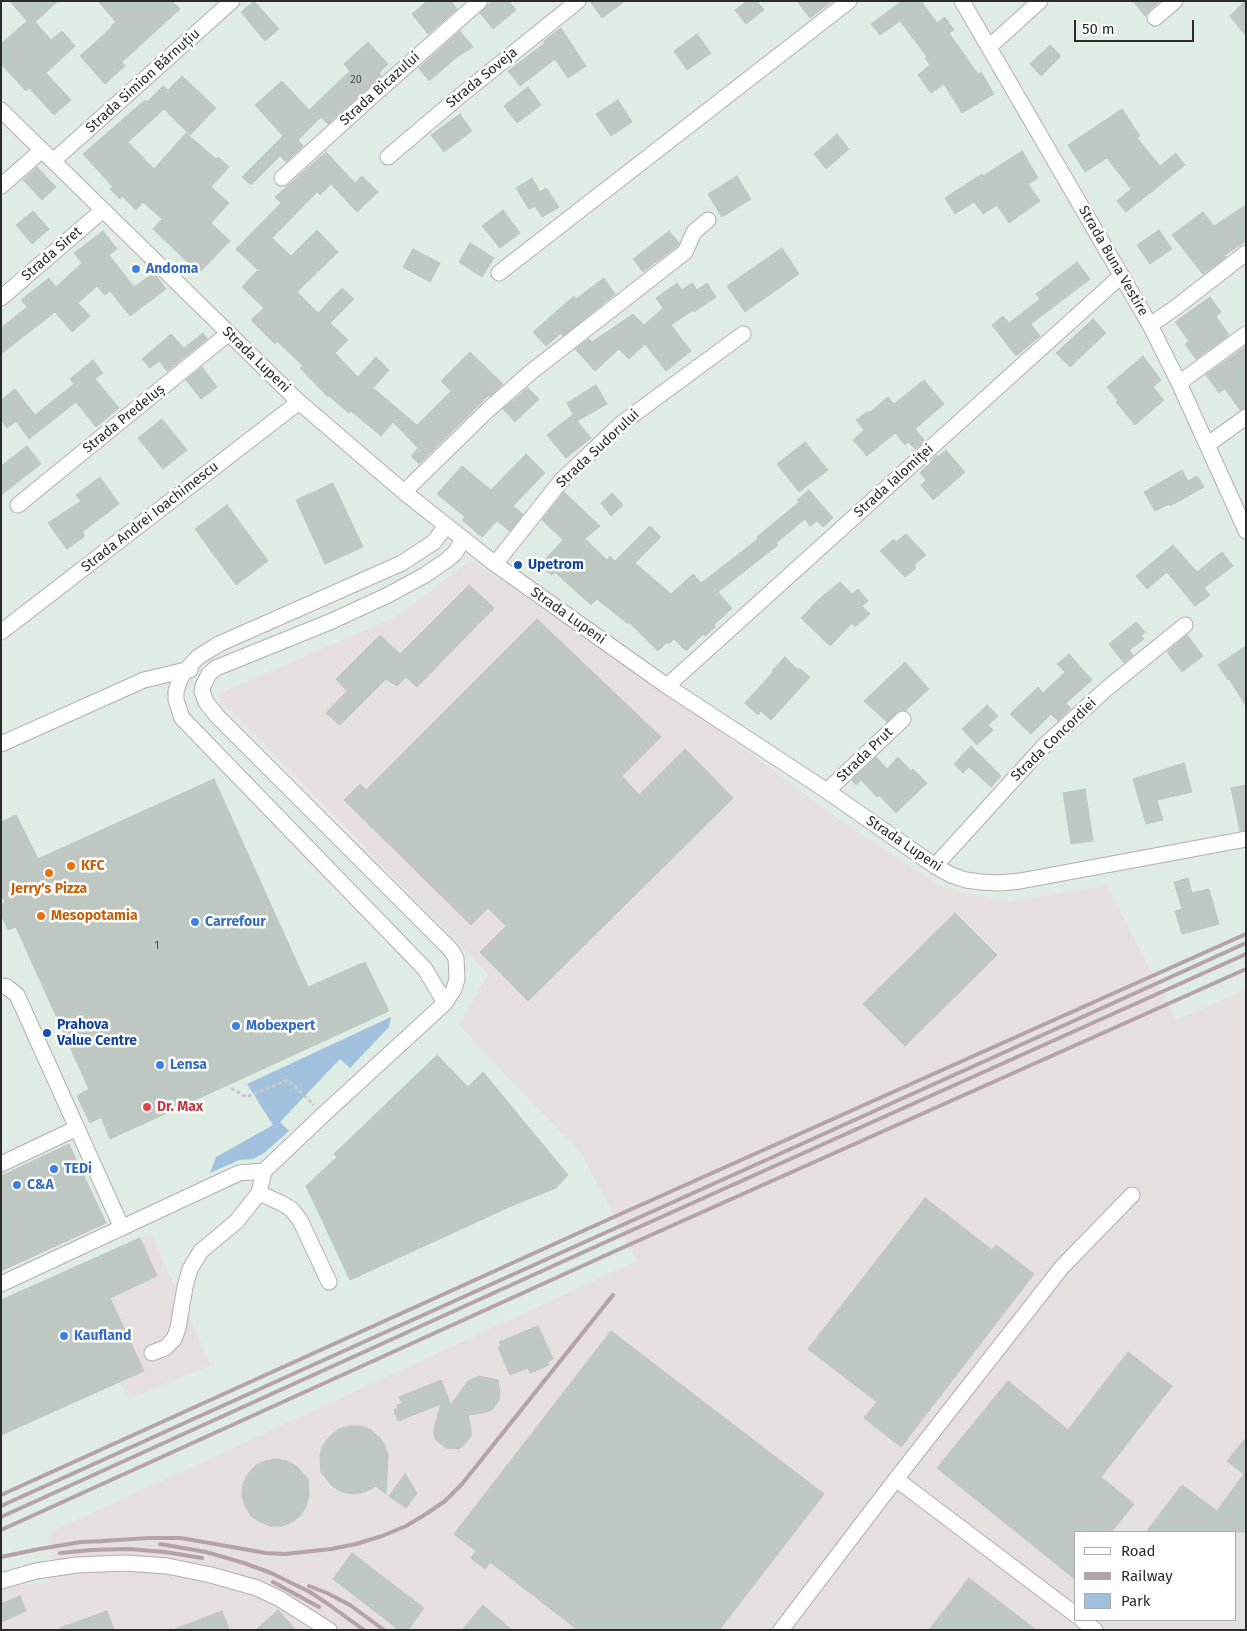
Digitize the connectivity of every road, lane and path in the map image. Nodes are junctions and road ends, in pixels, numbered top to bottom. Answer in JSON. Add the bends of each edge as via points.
{"nodes":[{"id":1,"x":232,"y":1,"type":"edge"},
{"id":2,"x":480,"y":1,"type":"edge"},
{"id":3,"x":578,"y":1,"type":"edge"},
{"id":4,"x":849,"y":1,"type":"edge"},
{"id":5,"x":1040,"y":1,"type":"edge"},
{"id":6,"x":1175,"y":1,"type":"edge"},
{"id":7,"x":968,"y":4,"type":"edge"},
{"id":8,"x":1155,"y":18,"type":"dead end"},
{"id":9,"x":989,"y":48,"type":"junction"},
{"id":10,"x":1,"y":110,"type":"edge"},
{"id":11,"x":42,"y":150,"type":"junction"},
{"id":12,"x":388,"y":157,"type":"dead end"},
{"id":13,"x":53,"y":161,"type":"junction"},
{"id":14,"x":282,"y":178,"type":"dead end"},
{"id":15,"x":1,"y":186,"type":"edge"},
{"id":16,"x":103,"y":210,"type":"junction"},
{"id":17,"x":708,"y":220,"type":"dead end"},
{"id":18,"x":1246,"y":254,"type":"edge"},
{"id":19,"x":499,"y":273,"type":"dead end"},
{"id":20,"x":1121,"y":276,"type":"junction"},
{"id":21,"x":1,"y":298,"type":"edge"},
{"id":22,"x":1150,"y":325,"type":"junction"},
{"id":23,"x":229,"y":334,"type":"junction"},
{"id":24,"x":742,"y":334,"type":"dead end"},
{"id":25,"x":1246,"y":334,"type":"edge"},
{"id":26,"x":1179,"y":383,"type":"junction"},
{"id":27,"x":299,"y":402,"type":"junction"},
{"id":28,"x":1246,"y":417,"type":"edge"},
{"id":29,"x":1207,"y":445,"type":"junction"},
{"id":30,"x":404,"y":492,"type":"junction"},
{"id":31,"x":18,"y":506,"type":"dead end"},
{"id":32,"x":446,"y":526,"type":"junction"},
{"id":33,"x":1246,"y":531,"type":"edge"},
{"id":34,"x":463,"y":540,"type":"junction"},
{"id":35,"x":495,"y":564,"type":"junction"},
{"id":36,"x":1185,"y":625,"type":"dead end"},
{"id":37,"x":1,"y":632,"type":"edge"},
{"id":38,"x":186,"y":670,"type":"junction"},
{"id":39,"x":209,"y":674,"type":"junction"},
{"id":40,"x":668,"y":686,"type":"junction"},
{"id":41,"x":902,"y":719,"type":"dead end"},
{"id":42,"x":1,"y":744,"type":"edge"},
{"id":43,"x":827,"y":791,"type":"junction"},
{"id":44,"x":1246,"y":839,"type":"edge"},
{"id":45,"x":935,"y":866,"type":"junction"},
{"id":46,"x":1,"y":986,"type":"edge"},
{"id":47,"x":445,"y":1003,"type":"junction"},
{"id":48,"x":231,"y":1088,"type":"dead end"},
{"id":49,"x":324,"y":1114,"type":"junction"},
{"id":50,"x":77,"y":1128,"type":"junction"},
{"id":51,"x":1,"y":1164,"type":"edge"},
{"id":52,"x":264,"y":1171,"type":"junction"},
{"id":53,"x":259,"y":1193,"type":"junction"},
{"id":54,"x":1132,"y":1195,"type":"dead end"},
{"id":55,"x":122,"y":1228,"type":"junction"},
{"id":56,"x":329,"y":1282,"type":"dead end"},
{"id":57,"x":1,"y":1284,"type":"edge"},
{"id":58,"x":152,"y":1353,"type":"dead end"},
{"id":59,"x":896,"y":1479,"type":"junction"},
{"id":60,"x":1,"y":1581,"type":"edge"},
{"id":61,"x":1074,"y":1613,"type":"edge"},
{"id":62,"x":1083,"y":1621,"type":"edge"},
{"id":63,"x":329,"y":1630,"type":"edge"},
{"id":64,"x":781,"y":1630,"type":"edge"},
{"id":65,"x":1095,"y":1630,"type":"edge"}],
"edges":[{"from":1,"to":13,"type":"street","name":"Strada Simion Bărnuțiu"},
{"from":2,"to":14,"type":"street","name":"Strada Bicazului"},
{"from":3,"to":12,"type":"street","name":"Strada Soveja"},
{"from":4,"to":19,"type":"street"},
{"from":5,"to":9,"type":"street"},
{"from":6,"to":8,"type":"street"},
{"from":7,"to":9,"type":"street","name":"Strada Buna Vestire"},
{"from":9,"to":20,"type":"street","name":"Strada Buna Vestire"},
{"from":10,"to":11,"type":"street","name":"Strada Lupeni"},
{"from":11,"to":13,"type":"street","name":"Strada Lupeni"},
{"from":11,"to":15,"type":"street"},
{"from":13,"to":16,"type":"street","name":"Strada Lupeni"},
{"from":16,"to":21,"type":"street","name":"Strada Siret"},
{"from":16,"to":23,"type":"street","name":"Strada Lupeni"},
{"from":17,"to":30,"type":"street","via":[[694,232],[685,252],[531,372]]},
{"from":18,"to":22,"type":"street"},
{"from":20,"to":22,"type":"street","name":"Strada Buna Vestire"},
{"from":20,"to":40,"type":"street","name":"Strada Ialomiței"},
{"from":22,"to":26,"type":"street","name":"Strada Buna Vestire"},
{"from":23,"to":27,"type":"street","name":"Strada Lupeni"},
{"from":23,"to":31,"type":"street","name":"Strada Predeluș"},
{"from":24,"to":35,"type":"street","name":"Strada Sudorului","via":[[622,423],[561,481]]},
{"from":25,"to":26,"type":"street"},
{"from":26,"to":29,"type":"street","name":"Strada Buna Vestire"},
{"from":27,"to":30,"type":"street","name":"Strada Lupeni"},
{"from":27,"to":37,"type":"street","name":"Strada Andrei Ioachimescu"},
{"from":28,"to":29,"type":"street"},
{"from":29,"to":33,"type":"street","name":"Strada Buna Vestire"},
{"from":30,"to":32,"type":"street","name":"Strada Lupeni"},
{"from":32,"to":34,"type":"street","name":"Strada Lupeni"},
{"from":32,"to":38,"type":"street","via":[[434,542],[414,557],[219,644],[198,657]]},
{"from":34,"to":35,"type":"street","name":"Strada Lupeni"},
{"from":34,"to":39,"type":"street","via":[[448,560],[410,583],[332,620],[216,668]]},
{"from":35,"to":40,"type":"street","name":"Strada Lupeni"},
{"from":36,"to":45,"type":"street","name":"Strada Concordiei","via":[[1105,690],[1044,746]]},
{"from":38,"to":39,"type":"street"},
{"from":38,"to":42,"type":"street","via":[[144,680]]},
{"from":38,"to":47,"type":"street","via":[[176,691],[182,718],[425,969]]},
{"from":39,"to":47,"type":"street","via":[[202,692],[210,709],[451,950],[456,958],[457,979]]},
{"from":40,"to":43,"type":"street","name":"Strada Lupeni"},
{"from":41,"to":43,"type":"street","name":"Strada Prut"},
{"from":43,"to":45,"type":"street","name":"Strada Lupeni"},
{"from":44,"to":45,"type":"street","name":"Strada Lupeni","via":[[1000,883],[966,880]]},
{"from":46,"to":50,"type":"street","via":[[17,995]]},
{"from":47,"to":49,"type":"street"},
{"from":48,"to":49,"type":"path","via":[[246,1097],[288,1080]]},
{"from":49,"to":52,"type":"street"},
{"from":50,"to":51,"type":"street"},
{"from":50,"to":55,"type":"street"},
{"from":52,"to":53,"type":"street"},
{"from":52,"to":55,"type":"street","via":[[239,1173]]},
{"from":53,"to":56,"type":"street","via":[[291,1209],[300,1220]]},
{"from":53,"to":58,"type":"street","via":[[236,1222],[202,1251],[190,1269],[174,1339]]},
{"from":54,"to":59,"type":"street","via":[[1062,1267]]},
{"from":55,"to":57,"type":"street"},
{"from":59,"to":61,"type":"street"},
{"from":59,"to":64,"type":"street"},
{"from":60,"to":63,"type":"street","via":[[52,1568],[125,1563],[167,1566],[257,1588]]},
{"from":62,"to":65,"type":"street"}]}
